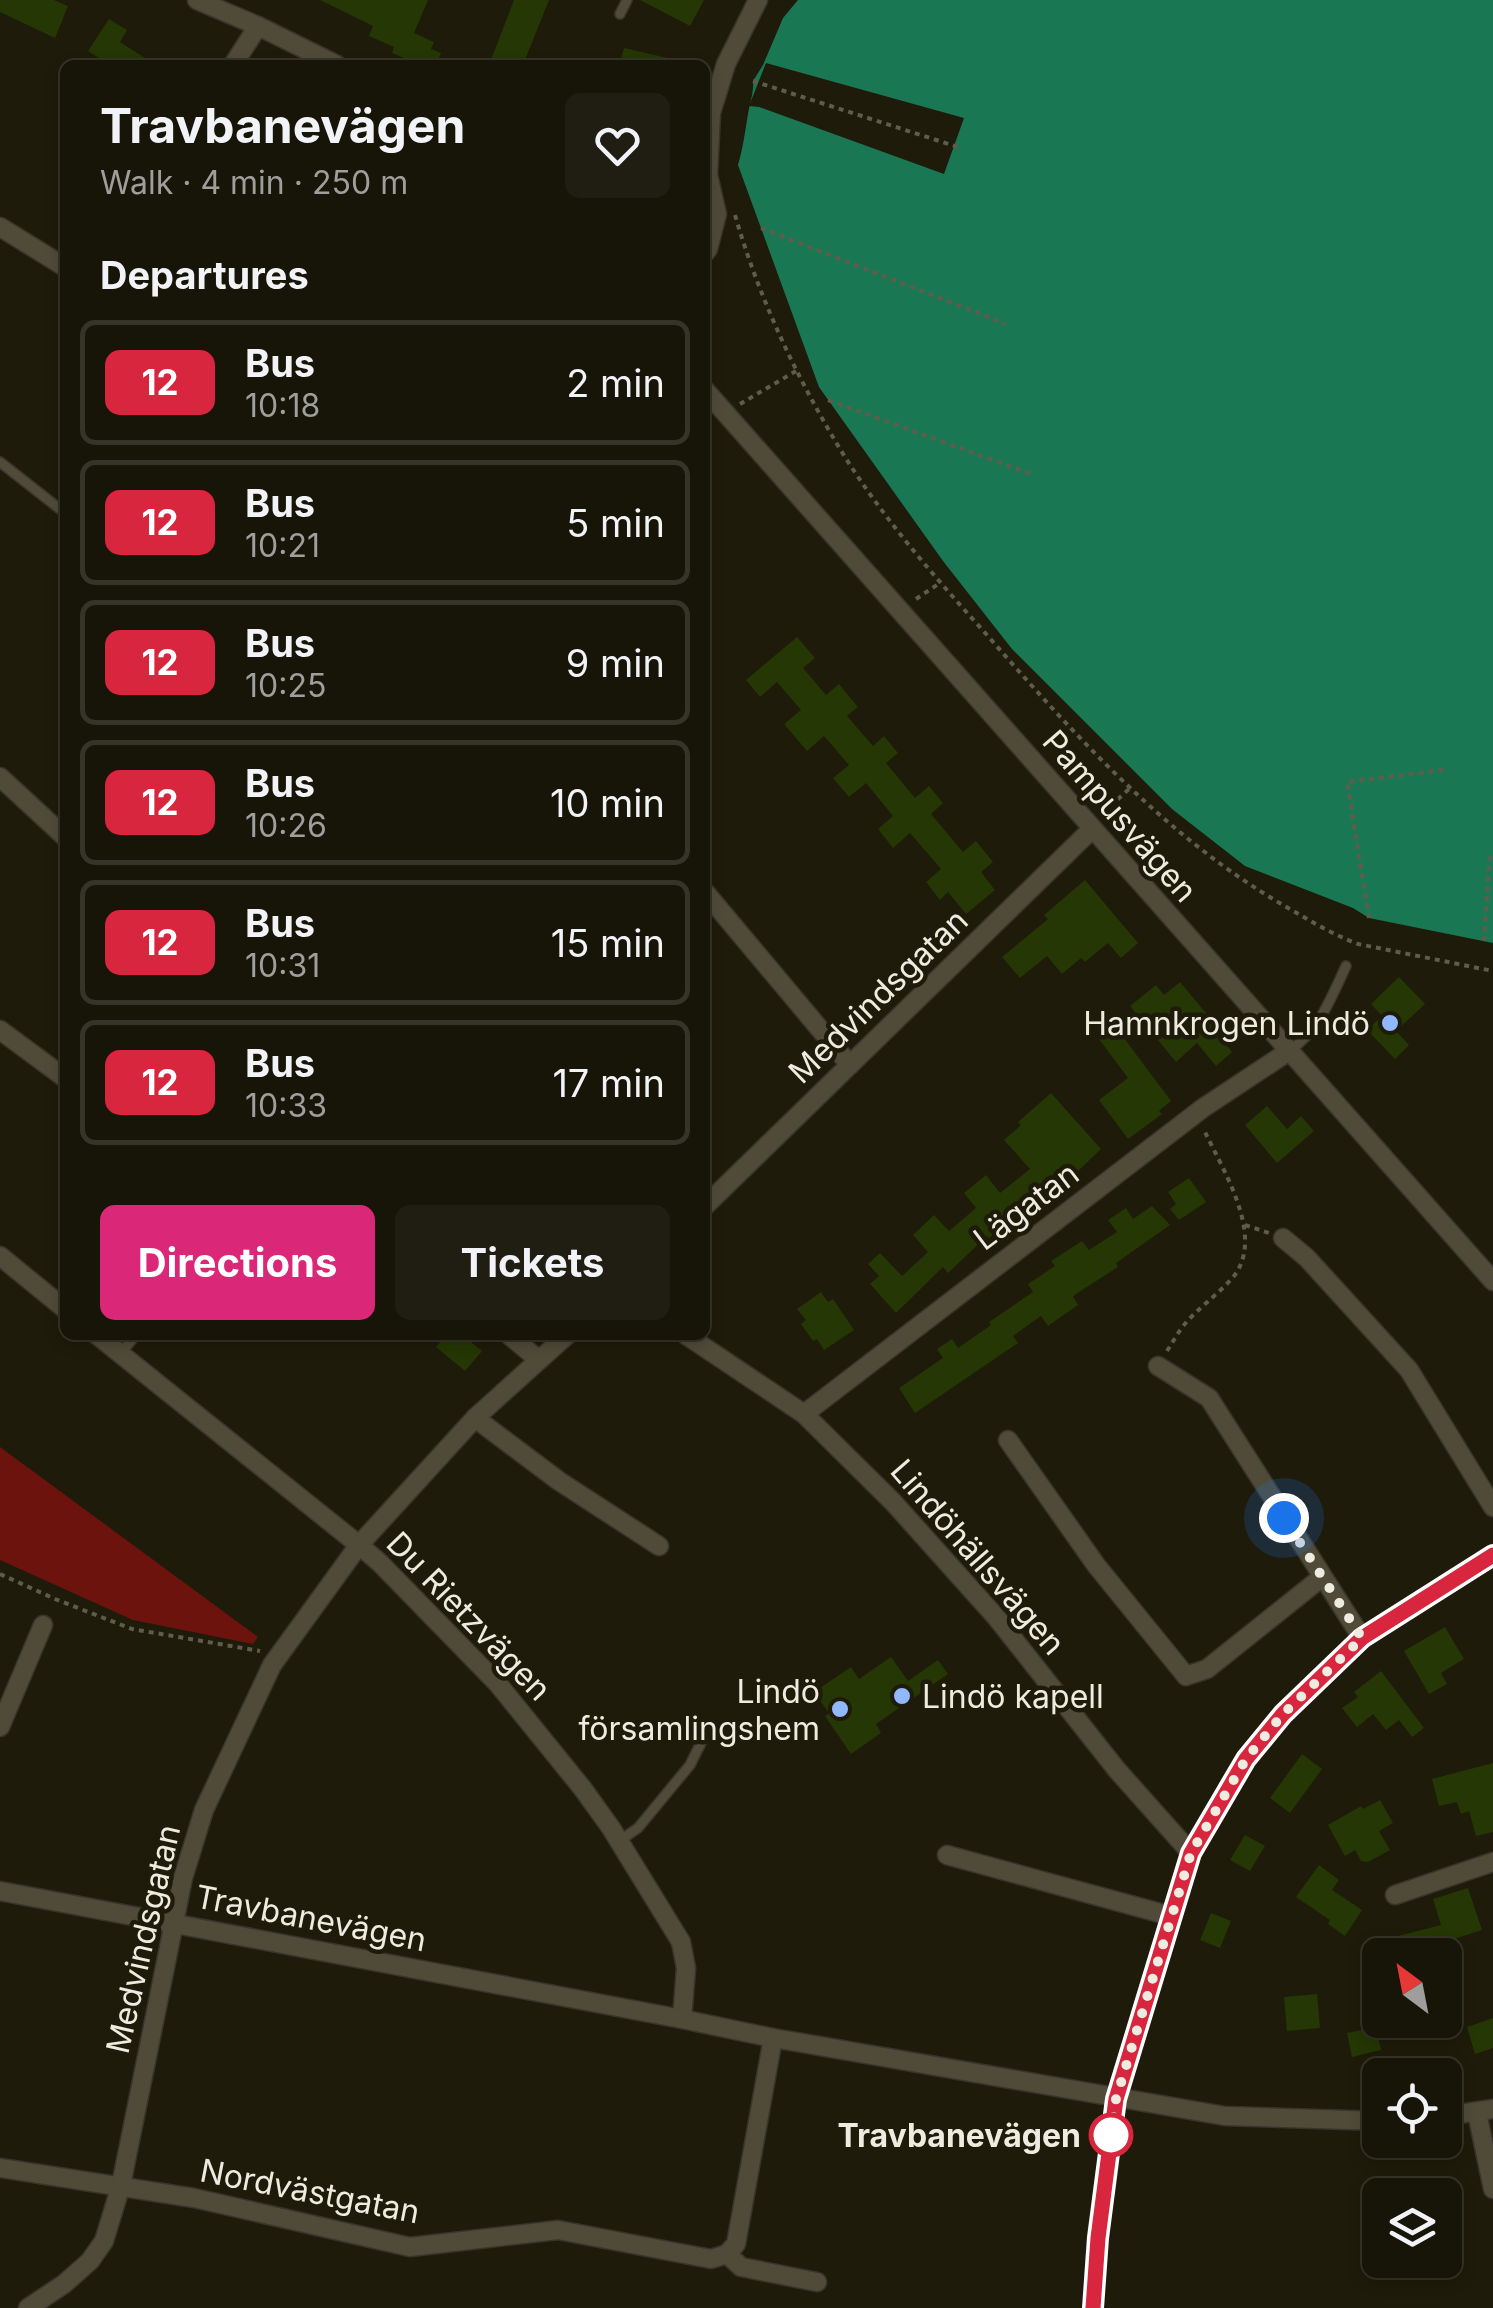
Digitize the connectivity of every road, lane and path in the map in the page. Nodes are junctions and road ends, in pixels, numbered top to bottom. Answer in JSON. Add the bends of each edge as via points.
{"nodes":[{"id":1,"x":197,"y":0,"type":"edge"},
{"id":2,"x":627,"y":0,"type":"edge"},
{"id":3,"x":758,"y":0,"type":"edge"},
{"id":4,"x":620,"y":14,"type":"dead end"},
{"id":5,"x":258,"y":26,"type":"junction"},
{"id":6,"x":236,"y":60,"type":"edge"},
{"id":7,"x":327,"y":60,"type":"edge"},
{"id":8,"x":753,"y":81,"type":"dead end"},
{"id":9,"x":710,"y":133,"type":"edge"},
{"id":10,"x":958,"y":147,"type":"dead end"},
{"id":11,"x":710,"y":183,"type":"edge"},
{"id":12,"x":732,"y":202,"type":"dead end"},
{"id":13,"x":0,"y":227,"type":"edge"},
{"id":14,"x":761,"y":228,"type":"dead end"},
{"id":15,"x":710,"y":242,"type":"edge"},
{"id":16,"x":60,"y":264,"type":"edge"},
{"id":17,"x":1006,"y":324,"type":"dead end"},
{"id":18,"x":796,"y":370,"type":"junction"},
{"id":19,"x":710,"y":395,"type":"edge"},
{"id":20,"x":828,"y":400,"type":"dead end"},
{"id":21,"x":726,"y":413,"type":"junction"},
{"id":22,"x":0,"y":462,"type":"edge"},
{"id":23,"x":1031,"y":474,"type":"dead end"},
{"id":24,"x":60,"y":509,"type":"edge"},
{"id":25,"x":940,"y":583,"type":"junction"},
{"id":26,"x":899,"y":610,"type":"junction"},
{"id":27,"x":1448,"y":769,"type":"dead end"},
{"id":28,"x":0,"y":777,"type":"edge"},
{"id":29,"x":1131,"y":788,"type":"junction"},
{"id":30,"x":1092,"y":830,"type":"junction"},
{"id":31,"x":60,"y":832,"type":"edge"},
{"id":32,"x":1490,"y":851,"type":"dead end"},
{"id":33,"x":710,"y":898,"type":"edge"},
{"id":34,"x":1368,"y":918,"type":"dead end"},
{"id":35,"x":1484,"y":940,"type":"dead end"},
{"id":36,"x":1346,"y":966,"type":"dead end"},
{"id":37,"x":1493,"y":970,"type":"edge"},
{"id":38,"x":0,"y":1030,"type":"edge"},
{"id":39,"x":1288,"y":1051,"type":"junction"},
{"id":40,"x":850,"y":1065,"type":"junction"},
{"id":41,"x":60,"y":1074,"type":"edge"},
{"id":42,"x":1196,"y":1114,"type":"junction"},
{"id":43,"x":710,"y":1201,"type":"edge"},
{"id":44,"x":1244,"y":1224,"type":"junction"},
{"id":45,"x":1283,"y":1238,"type":"joint"},
{"id":46,"x":0,"y":1256,"type":"edge"},
{"id":47,"x":1493,"y":1281,"type":"edge"},
{"id":48,"x":60,"y":1305,"type":"edge"},
{"id":49,"x":102,"y":1340,"type":"edge"},
{"id":50,"x":132,"y":1340,"type":"edge"},
{"id":51,"x":514,"y":1340,"type":"edge"},
{"id":52,"x":561,"y":1340,"type":"edge"},
{"id":53,"x":693,"y":1340,"type":"edge"},
{"id":54,"x":120,"y":1354,"type":"junction"},
{"id":55,"x":539,"y":1360,"type":"junction"},
{"id":56,"x":1158,"y":1366,"type":"joint"},
{"id":57,"x":804,"y":1414,"type":"junction"},
{"id":58,"x":475,"y":1418,"type":"junction"},
{"id":59,"x":1008,"y":1440,"type":"dead end"},
{"id":60,"x":1493,"y":1507,"type":"edge"},
{"id":61,"x":358,"y":1545,"type":"junction"},
{"id":62,"x":659,"y":1546,"type":"dead end"},
{"id":63,"x":1493,"y":1555,"type":"edge"},
{"id":64,"x":0,"y":1574,"type":"edge"},
{"id":65,"x":1322,"y":1578,"type":"junction"},
{"id":66,"x":42,"y":1626,"type":"dead end"},
{"id":67,"x":1362,"y":1638,"type":"junction"},
{"id":68,"x":279,"y":1655,"type":"junction"},
{"id":69,"x":0,"y":1727,"type":"edge"},
{"id":70,"x":704,"y":1735,"type":"dead end"},
{"id":71,"x":619,"y":1841,"type":"junction"},
{"id":72,"x":1191,"y":1853,"type":"junction"},
{"id":73,"x":946,"y":1856,"type":"dead end"},
{"id":74,"x":1493,"y":1862,"type":"edge"},
{"id":75,"x":0,"y":1891,"type":"edge"},
{"id":76,"x":1396,"y":1895,"type":"dead end"},
{"id":77,"x":1170,"y":1916,"type":"junction"},
{"id":78,"x":172,"y":1923,"type":"junction"},
{"id":79,"x":682,"y":2019,"type":"junction"},
{"id":80,"x":773,"y":2038,"type":"junction"},
{"id":81,"x":1116,"y":2099,"type":"junction"},
{"id":82,"x":1485,"y":2111,"type":"edge"},
{"id":83,"x":1362,"y":2120,"type":"edge"},
{"id":84,"x":0,"y":2168,"type":"edge"},
{"id":85,"x":121,"y":2185,"type":"junction"},
{"id":86,"x":1493,"y":2189,"type":"edge"},
{"id":87,"x":727,"y":2254,"type":"junction"},
{"id":88,"x":817,"y":2282,"type":"dead end"},
{"id":89,"x":28,"y":2308,"type":"edge"},
{"id":90,"x":1094,"y":2308,"type":"edge"}],
"edges":[{"from":1,"to":5,"type":"street"},
{"from":2,"to":4,"type":"lane"},
{"from":3,"to":9,"type":"street","via":[[726,64]]},
{"from":5,"to":6,"type":"street"},
{"from":5,"to":7,"type":"street"},
{"from":8,"to":10,"type":"path"},
{"from":11,"to":15,"type":"street","via":[[717,214]]},
{"from":12,"to":18,"type":"path"},
{"from":13,"to":16,"type":"street"},
{"from":14,"to":17,"type":"path"},
{"from":18,"to":21,"type":"path"},
{"from":18,"to":25,"type":"path","via":[[865,486]]},
{"from":19,"to":21,"type":"street","name":"Pampusvägen"},
{"from":20,"to":23,"type":"path"},
{"from":21,"to":26,"type":"street","name":"Pampusvägen"},
{"from":22,"to":24,"type":"lane"},
{"from":25,"to":26,"type":"path"},
{"from":25,"to":29,"type":"path"},
{"from":26,"to":30,"type":"street","name":"Pampusvägen"},
{"from":27,"to":34,"type":"path","via":[[1348,782]]},
{"from":28,"to":31,"type":"street"},
{"from":29,"to":30,"type":"path"},
{"from":29,"to":37,"type":"path","via":[[1251,887],[1340,938]]},
{"from":30,"to":39,"type":"street","name":"Pampusvägen"},
{"from":30,"to":40,"type":"street","name":"Medvindsgatan"},
{"from":32,"to":35,"type":"path"},
{"from":33,"to":40,"type":"street"},
{"from":36,"to":39,"type":"lane","via":[[1324,1014]]},
{"from":38,"to":41,"type":"street"},
{"from":39,"to":42,"type":"street","name":"Lägatan"},
{"from":39,"to":47,"type":"street","name":"Pampusvägen"},
{"from":40,"to":43,"type":"street","name":"Medvindsgatan"},
{"from":42,"to":44,"type":"path"},
{"from":42,"to":57,"type":"street","name":"Lägatan"},
{"from":44,"to":45,"type":"path"},
{"from":44,"to":56,"type":"path","via":[[1242,1262],[1234,1276],[1183,1326]]},
{"from":45,"to":60,"type":"street","via":[[1409,1370]]},
{"from":46,"to":48,"type":"street"},
{"from":49,"to":54,"type":"street","name":"Du Rietzvägen"},
{"from":50,"to":54,"type":"lane"},
{"from":51,"to":55,"type":"street"},
{"from":52,"to":55,"type":"street","name":"Medvindsgatan"},
{"from":53,"to":57,"type":"street","name":"Lindöhällsvägen"},
{"from":54,"to":61,"type":"street","name":"Du Rietzvägen"},
{"from":55,"to":58,"type":"street","name":"Medvindsgatan"},
{"from":56,"to":65,"type":"street","via":[[1209,1398]]},
{"from":57,"to":72,"type":"street","name":"Lindöhällsvägen","via":[[983,1602]]},
{"from":58,"to":61,"type":"street","name":"Medvindsgatan"},
{"from":58,"to":62,"type":"street"},
{"from":59,"to":65,"type":"street","via":[[1096,1565],[1186,1676],[1206,1669]]},
{"from":61,"to":68,"type":"street","name":"Medvindsgatan"},
{"from":61,"to":71,"type":"street","name":"Du Rietzvägen","via":[[498,1684]]},
{"from":63,"to":67,"type":"street"},
{"from":64,"to":68,"type":"path","via":[[132,1630]]},
{"from":65,"to":67,"type":"street"},
{"from":66,"to":69,"type":"street"},
{"from":67,"to":72,"type":"street","via":[[1246,1759]]},
{"from":68,"to":78,"type":"street","name":"Medvindsgatan","via":[[204,1810]]},
{"from":70,"to":71,"type":"lane","via":[[690,1765],[638,1828]]},
{"from":71,"to":79,"type":"street","name":"Du Rietzvägen","via":[[681,1942]]},
{"from":72,"to":77,"type":"street"},
{"from":73,"to":77,"type":"street"},
{"from":74,"to":76,"type":"street"},
{"from":75,"to":78,"type":"street","name":"Travbanevägen"},
{"from":77,"to":81,"type":"street"},
{"from":78,"to":79,"type":"street","name":"Travbanevägen"},
{"from":78,"to":85,"type":"street","name":"Medvindsgatan"},
{"from":79,"to":80,"type":"street","name":"Travbanevägen"},
{"from":80,"to":81,"type":"street","name":"Travbanevägen"},
{"from":80,"to":87,"type":"street","via":[[736,2244]]},
{"from":81,"to":83,"type":"street","name":"Travbanevägen","via":[[1224,2116]]},
{"from":81,"to":90,"type":"street"},
{"from":82,"to":86,"type":"street"},
{"from":84,"to":85,"type":"street","name":"Nordvästgatan"},
{"from":85,"to":87,"type":"street","name":"Nordvästgatan","via":[[410,2247],[558,2230],[711,2259]]},
{"from":85,"to":89,"type":"street","name":"Medvindsgatan","via":[[104,2241],[90,2261]]},
{"from":87,"to":88,"type":"street","name":"Nordvästgatan","via":[[741,2267]]}]}
